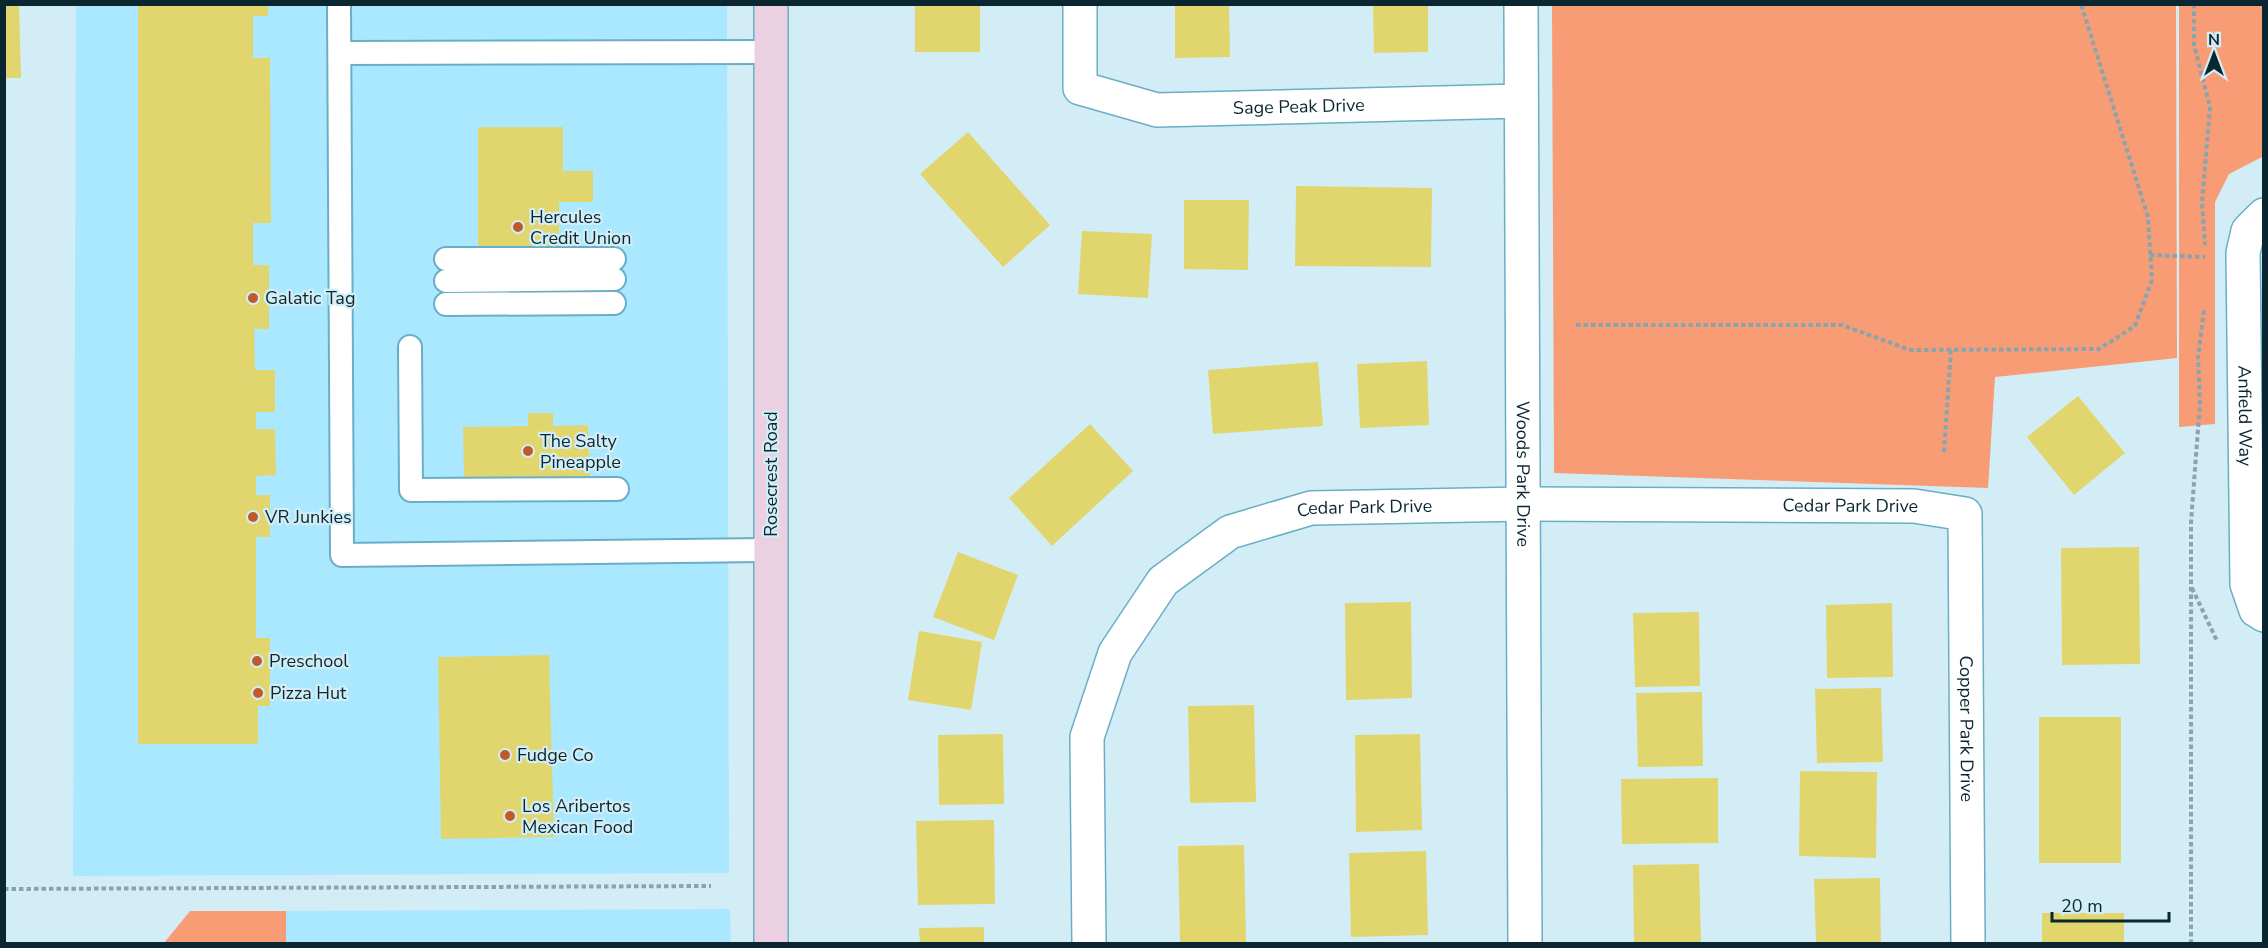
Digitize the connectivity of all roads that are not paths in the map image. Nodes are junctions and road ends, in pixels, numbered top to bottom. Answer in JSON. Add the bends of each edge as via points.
{"nodes":[{"id":1,"x":339,"y":4,"type":"edge"},
{"id":2,"x":771,"y":4,"type":"edge"},
{"id":3,"x":1080,"y":4,"type":"edge"},
{"id":4,"x":1521,"y":4,"type":"edge"},
{"id":5,"x":771,"y":52,"type":"junction"},
{"id":6,"x":340,"y":53,"type":"junction"},
{"id":7,"x":1521,"y":101,"type":"junction"},
{"id":8,"x":2262,"y":216,"type":"edge"},
{"id":9,"x":614,"y":269,"type":"dead end"},
{"id":10,"x":446,"y":270,"type":"dead end"},
{"id":11,"x":614,"y":303,"type":"dead end"},
{"id":12,"x":446,"y":304,"type":"dead end"},
{"id":13,"x":410,"y":347,"type":"dead end"},
{"id":14,"x":616,"y":489,"type":"dead end"},
{"id":15,"x":1525,"y":504,"type":"junction"},
{"id":16,"x":1965,"y":514,"type":"joint"},
{"id":17,"x":771,"y":550,"type":"junction"},
{"id":18,"x":2264,"y":615,"type":"edge"},
{"id":19,"x":771,"y":944,"type":"edge"},
{"id":20,"x":1089,"y":944,"type":"edge"},
{"id":21,"x":1525,"y":944,"type":"edge"},
{"id":22,"x":1968,"y":944,"type":"edge"}],
"edges":[{"from":1,"to":6,"type":"lane"},
{"from":2,"to":5,"type":"main road","name":"Rosecrest Road"},
{"from":3,"to":7,"type":"street","name":"Sage Peak Drive","via":[[1080,88],[1157,110]]},
{"from":4,"to":7,"type":"street","name":"Woods Park Drive"},
{"from":5,"to":6,"type":"lane"},
{"from":5,"to":17,"type":"main road","name":"Rosecrest Road"},
{"from":6,"to":17,"type":"lane","via":[[342,555]]},
{"from":7,"to":15,"type":"street","name":"Woods Park Drive"},
{"from":8,"to":18,"type":"street","name":"Anfield Way","via":[[2248,231],[2243,253],[2247,584],[2254,605]]},
{"from":9,"to":10,"type":"lane"},
{"from":11,"to":12,"type":"lane"},
{"from":13,"to":14,"type":"lane","via":[[411,490]]},
{"from":15,"to":16,"type":"street","name":"Cedar Park Drive","via":[[1914,506]]},
{"from":15,"to":20,"type":"street","name":"Cedar Park Drive","via":[[1311,508],[1230,532],[1163,581],[1115,653],[1087,737]]},
{"from":15,"to":21,"type":"street","name":"Woods Park Drive"},
{"from":16,"to":22,"type":"street","name":"Copper Park Drive"},
{"from":17,"to":19,"type":"main road","name":"Rosecrest Road"}]}
